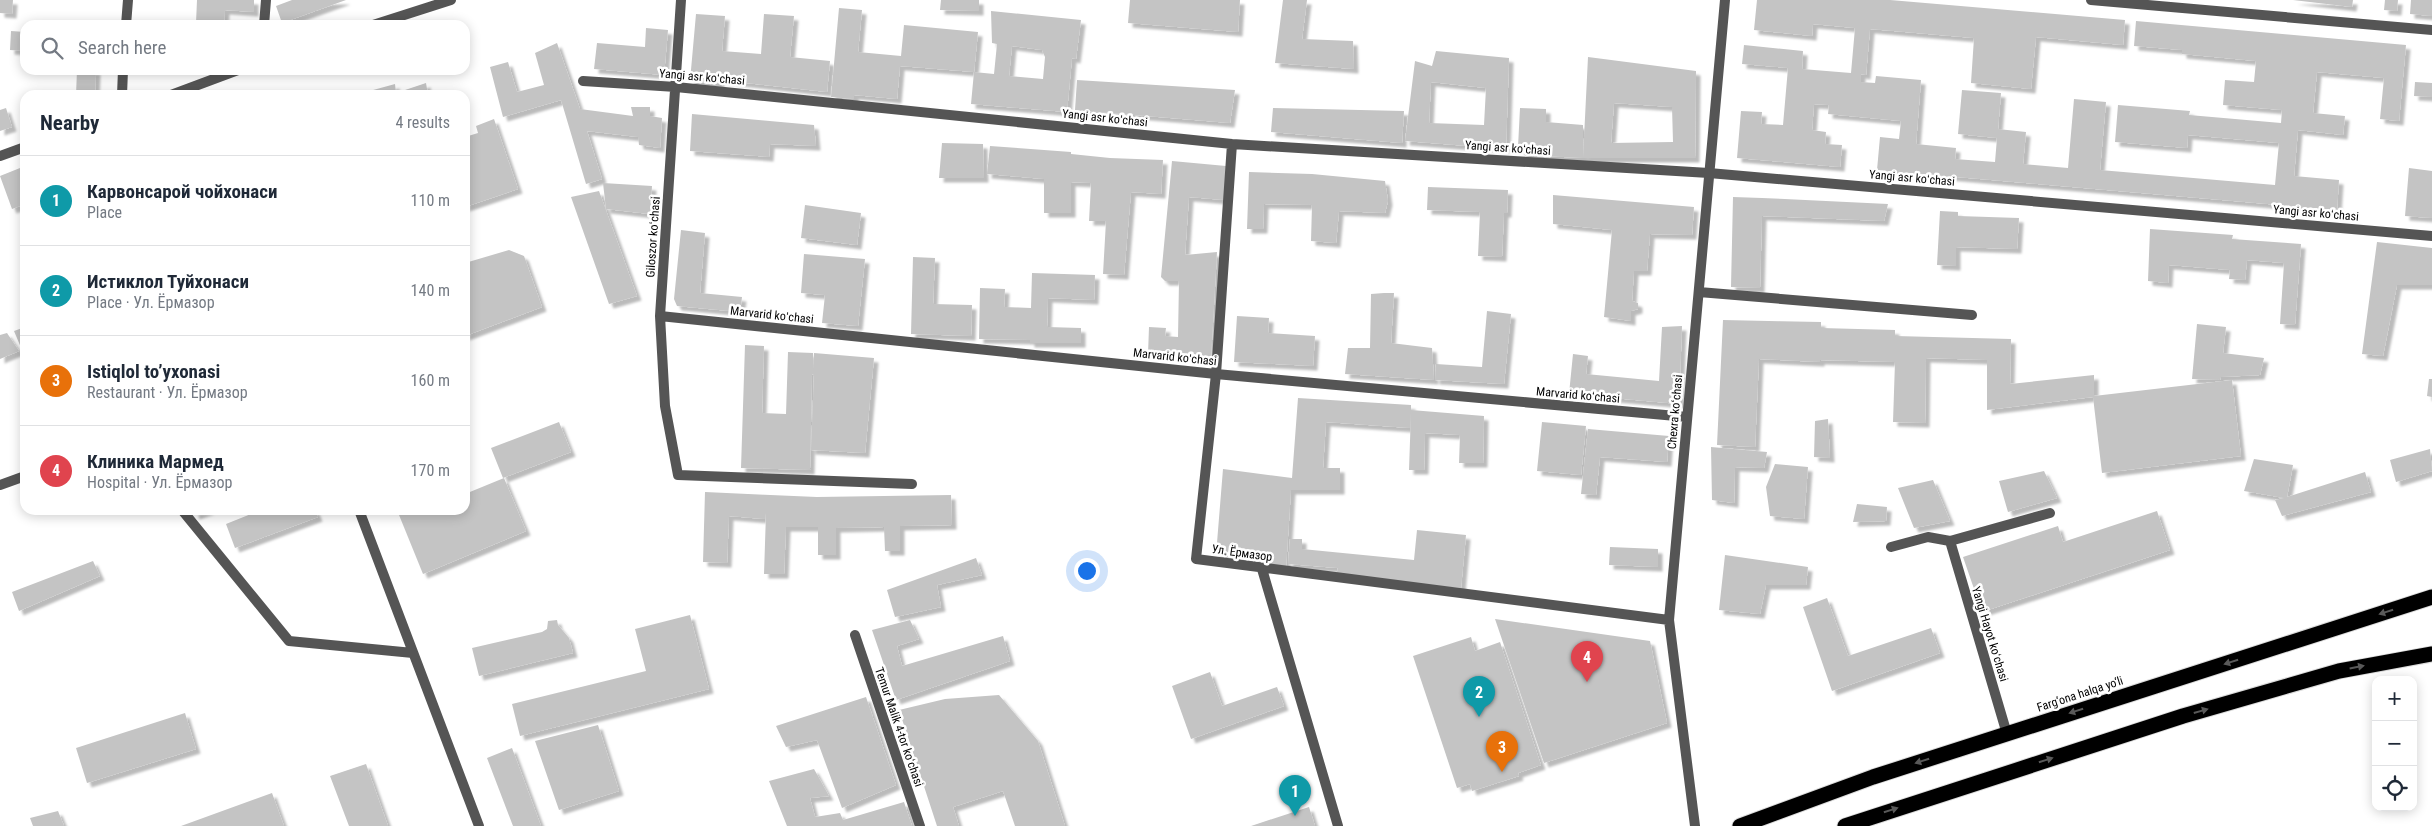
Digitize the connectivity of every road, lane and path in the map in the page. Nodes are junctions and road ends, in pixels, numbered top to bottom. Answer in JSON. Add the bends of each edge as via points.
{"nodes":[{"id":1,"x":128,"y":0,"type":"edge"},
{"id":2,"x":266,"y":0,"type":"edge"},
{"id":3,"x":451,"y":0,"type":"edge"},
{"id":4,"x":681,"y":0,"type":"edge"},
{"id":5,"x":1725,"y":0,"type":"edge"},
{"id":6,"x":2091,"y":0,"type":"edge"},
{"id":7,"x":126,"y":20,"type":"edge"},
{"id":8,"x":264,"y":20,"type":"edge"},
{"id":9,"x":389,"y":20,"type":"edge"},
{"id":10,"x":2432,"y":30,"type":"edge"},
{"id":11,"x":123,"y":75,"type":"edge"},
{"id":12,"x":224,"y":75,"type":"edge"},
{"id":13,"x":583,"y":81,"type":"dead end"},
{"id":14,"x":676,"y":87,"type":"junction"},
{"id":15,"x":122,"y":90,"type":"edge"},
{"id":16,"x":184,"y":90,"type":"edge"},
{"id":17,"x":1232,"y":144,"type":"junction"},
{"id":18,"x":20,"y":149,"type":"edge"},
{"id":19,"x":0,"y":156,"type":"edge"},
{"id":20,"x":1709,"y":173,"type":"junction"},
{"id":21,"x":2432,"y":236,"type":"edge"},
{"id":22,"x":1698,"y":292,"type":"junction"},
{"id":23,"x":1972,"y":315,"type":"dead end"},
{"id":24,"x":660,"y":316,"type":"junction"},
{"id":25,"x":1216,"y":374,"type":"junction"},
{"id":26,"x":1687,"y":418,"type":"junction"},
{"id":27,"x":20,"y":478,"type":"edge"},
{"id":28,"x":912,"y":484,"type":"dead end"},
{"id":29,"x":0,"y":485,"type":"edge"},
{"id":30,"x":2050,"y":513,"type":"dead end"},
{"id":31,"x":186,"y":515,"type":"edge"},
{"id":32,"x":361,"y":515,"type":"edge"},
{"id":33,"x":1950,"y":541,"type":"junction"},
{"id":34,"x":1891,"y":547,"type":"dead end"},
{"id":35,"x":1262,"y":569,"type":"junction"},
{"id":36,"x":2432,"y":597,"type":"edge"},
{"id":37,"x":1669,"y":620,"type":"junction"},
{"id":38,"x":855,"y":636,"type":"dead end"},
{"id":39,"x":413,"y":654,"type":"junction"},
{"id":40,"x":2432,"y":654,"type":"edge"},
{"id":41,"x":2007,"y":734,"type":"junction"},
{"id":42,"x":479,"y":826,"type":"edge"},
{"id":43,"x":920,"y":826,"type":"edge"},
{"id":44,"x":1338,"y":826,"type":"edge"},
{"id":45,"x":1695,"y":826,"type":"edge"},
{"id":46,"x":1740,"y":826,"type":"edge"},
{"id":47,"x":1845,"y":826,"type":"edge"}],
"edges":[{"from":1,"to":7,"type":"street"},
{"from":2,"to":8,"type":"street"},
{"from":3,"to":9,"type":"street"},
{"from":4,"to":14,"type":"street","name":"Giloszor koʻchasi"},
{"from":5,"to":20,"type":"street","name":"Chexra koʻchasi"},
{"from":6,"to":10,"type":"street"},
{"from":11,"to":15,"type":"street"},
{"from":12,"to":16,"type":"street"},
{"from":13,"to":14,"type":"street","name":"Yangi asr koʻchasi"},
{"from":14,"to":17,"type":"street","name":"Yangi asr koʻchasi"},
{"from":14,"to":24,"type":"street","name":"Giloszor koʻchasi"},
{"from":17,"to":20,"type":"street","name":"Yangi asr koʻchasi"},
{"from":17,"to":25,"type":"street","name":"Ул. Ёрмазор"},
{"from":18,"to":19,"type":"street"},
{"from":20,"to":21,"type":"street","name":"Yangi asr koʻchasi"},
{"from":20,"to":22,"type":"street","name":"Chexra koʻchasi"},
{"from":22,"to":23,"type":"street"},
{"from":22,"to":26,"type":"street","name":"Chexra koʻchasi"},
{"from":24,"to":25,"type":"street","name":"Marvarid koʻchasi"},
{"from":24,"to":28,"type":"street","name":"Giloszor koʻchasi","via":[[665,406],[678,475]]},
{"from":25,"to":26,"type":"street","name":"Marvarid koʻchasi"},
{"from":25,"to":35,"type":"street","name":"Ул. Ёрмазор","via":[[1196,559]]},
{"from":26,"to":37,"type":"street","name":"Chexra koʻchasi"},
{"from":27,"to":29,"type":"street"},
{"from":30,"to":33,"type":"street"},
{"from":31,"to":39,"type":"street","via":[[289,641]]},
{"from":32,"to":39,"type":"street"},
{"from":33,"to":34,"type":"street","via":[[1928,537]]},
{"from":33,"to":41,"type":"street","name":"Yangi Hayot koʻchasi"},
{"from":35,"to":37,"type":"street","name":"Ул. Ёрмазор"},
{"from":35,"to":44,"type":"street"},
{"from":36,"to":41,"type":"highway","name":"Farg‘ona halqa yo‘li","one_way":true},
{"from":37,"to":45,"type":"street","name":"Chexra koʻchasi"},
{"from":38,"to":43,"type":"street","name":"Temur Malik 4-tor koʻchasi"},
{"from":39,"to":42,"type":"street"},
{"from":47,"to":40,"type":"highway","one_way":true,"via":[[2183,716],[2339,671]]},
{"from":41,"to":46,"type":"highway","name":"Farg‘ona halqa yo‘li","one_way":true,"via":[[1873,777]]}]}
